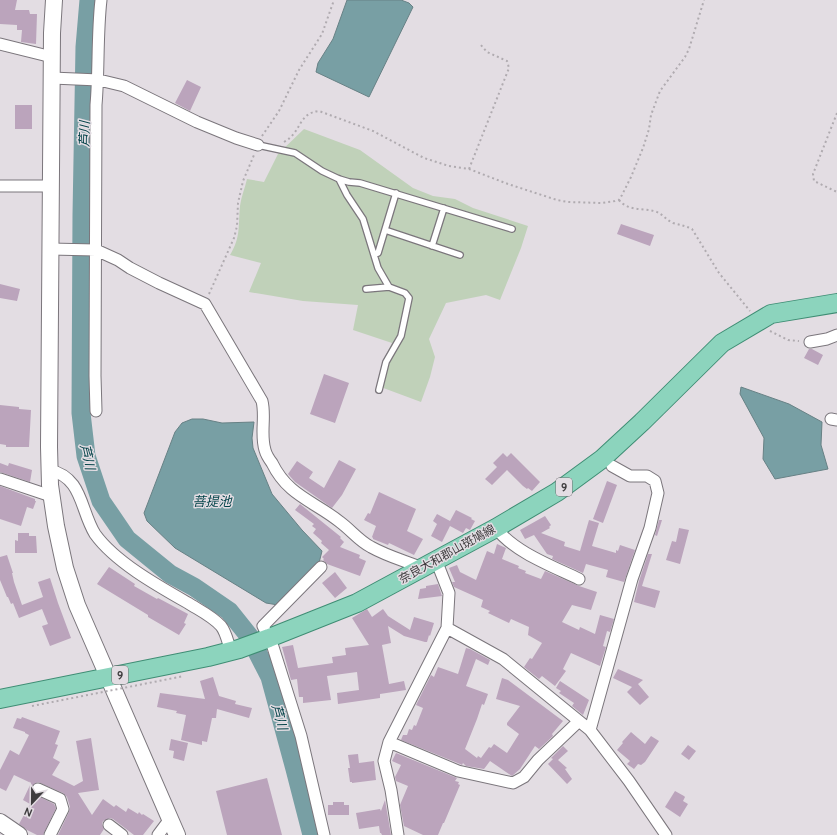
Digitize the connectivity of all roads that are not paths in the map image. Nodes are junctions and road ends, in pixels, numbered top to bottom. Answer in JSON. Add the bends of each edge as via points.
{"nodes":[{"id":1,"x":54,"y":0,"type":"edge"},
{"id":2,"x":101,"y":0,"type":"edge"},
{"id":3,"x":0,"y":44,"type":"edge"},
{"id":4,"x":52,"y":57,"type":"junction"},
{"id":5,"x":52,"y":78,"type":"junction"},
{"id":6,"x":99,"y":80,"type":"junction"},
{"id":7,"x":258,"y":145,"type":"joint"},
{"id":8,"x":339,"y":179,"type":"junction"},
{"id":9,"x":0,"y":186,"type":"edge"},
{"id":10,"x":51,"y":186,"type":"junction"},
{"id":11,"x":396,"y":193,"type":"junction"},
{"id":12,"x":444,"y":208,"type":"junction"},
{"id":13,"x":512,"y":229,"type":"dead end"},
{"id":14,"x":385,"y":230,"type":"junction"},
{"id":15,"x":432,"y":246,"type":"junction"},
{"id":16,"x":50,"y":249,"type":"junction"},
{"id":17,"x":96,"y":250,"type":"junction"},
{"id":18,"x":374,"y":254,"type":"junction"},
{"id":19,"x":460,"y":255,"type":"dead end"},
{"id":20,"x":389,"y":287,"type":"junction"},
{"id":21,"x":366,"y":289,"type":"dead end"},
{"id":22,"x":837,"y":303,"type":"edge"},
{"id":23,"x":837,"y":335,"type":"edge"},
{"id":24,"x":810,"y":342,"type":"road end"},
{"id":25,"x":379,"y":390,"type":"dead end"},
{"id":26,"x":96,"y":411,"type":"dead end"},
{"id":27,"x":612,"y":466,"type":"dead end"},
{"id":28,"x":50,"y":470,"type":"junction"},
{"id":29,"x":0,"y":479,"type":"edge"},
{"id":30,"x":51,"y":496,"type":"junction"},
{"id":31,"x":496,"y":528,"type":"junction"},
{"id":32,"x":429,"y":564,"type":"junction"},
{"id":33,"x":321,"y":567,"type":"dead end"},
{"id":34,"x":579,"y":579,"type":"dead end"},
{"id":35,"x":447,"y":628,"type":"junction"},
{"id":36,"x":266,"y":639,"type":"junction"},
{"id":37,"x":235,"y":650,"type":"junction"},
{"id":38,"x":109,"y":677,"type":"junction"},
{"id":39,"x":0,"y":699,"type":"edge"},
{"id":40,"x":579,"y":721,"type":"junction"},
{"id":41,"x":590,"y":730,"type":"junction"},
{"id":42,"x":389,"y":742,"type":"junction"},
{"id":43,"x":38,"y":788,"type":"dead end"},
{"id":44,"x":170,"y":819,"type":"junction"},
{"id":45,"x":0,"y":822,"type":"edge"},
{"id":46,"x":109,"y":825,"type":"dead end"},
{"id":47,"x":18,"y":835,"type":"edge"},
{"id":48,"x":50,"y":835,"type":"edge"},
{"id":49,"x":122,"y":835,"type":"edge"},
{"id":50,"x":158,"y":835,"type":"edge"},
{"id":51,"x":176,"y":835,"type":"edge"},
{"id":52,"x":324,"y":835,"type":"edge"},
{"id":53,"x":398,"y":835,"type":"edge"},
{"id":54,"x":666,"y":835,"type":"edge"}],
"edges":[{"from":1,"to":4,"type":"street"},
{"from":2,"to":6,"type":"street","via":[[98,38]]},
{"from":3,"to":4,"type":"street"},
{"from":4,"to":5,"type":"street"},
{"from":5,"to":6,"type":"street"},
{"from":5,"to":10,"type":"street"},
{"from":6,"to":7,"type":"street","via":[[124,86],[204,125]]},
{"from":6,"to":17,"type":"street","via":[[96,105]]},
{"from":7,"to":8,"type":"lane","via":[[295,153]]},
{"from":8,"to":11,"type":"lane"},
{"from":8,"to":18,"type":"lane","via":[[364,219]]},
{"from":9,"to":10,"type":"street"},
{"from":10,"to":16,"type":"street"},
{"from":11,"to":12,"type":"lane"},
{"from":11,"to":14,"type":"lane"},
{"from":12,"to":13,"type":"lane"},
{"from":12,"to":15,"type":"lane"},
{"from":14,"to":15,"type":"lane"},
{"from":14,"to":18,"type":"lane","via":[[378,253]]},
{"from":15,"to":19,"type":"lane"},
{"from":16,"to":17,"type":"street"},
{"from":16,"to":28,"type":"street"},
{"from":17,"to":26,"type":"street"},
{"from":17,"to":32,"type":"street","via":[[205,304],[262,401],[265,450],[282,481],[370,547],[382,553]]},
{"from":18,"to":20,"type":"lane","via":[[378,268]]},
{"from":20,"to":21,"type":"lane"},
{"from":20,"to":25,"type":"lane","via":[[405,293],[409,298],[401,336],[386,362]]},
{"from":22,"to":31,"type":"main road","name":"奈良大和郡山斑鳩線","number":"9","via":[[771,314],[722,343],[602,459],[557,492]]},
{"from":23,"to":24,"type":"street"},
{"from":27,"to":41,"type":"street","via":[[630,476],[647,476],[655,481],[658,493]]},
{"from":28,"to":30,"type":"street"},
{"from":28,"to":37,"type":"street","via":[[66,476],[73,485],[90,525],[104,545],[142,575],[211,617],[221,626]]},
{"from":29,"to":30,"type":"street"},
{"from":30,"to":38,"type":"street","via":[[65,568],[77,604]]},
{"from":31,"to":32,"type":"main road","name":"奈良大和郡山斑鳩線","number":"9"},
{"from":31,"to":34,"type":"street","via":[[517,547]]},
{"from":32,"to":35,"type":"street","via":[[449,593]]},
{"from":32,"to":36,"type":"main road","name":"奈良大和郡山斑鳩線","number":"9","via":[[357,603]]},
{"from":33,"to":36,"type":"street","via":[[263,626]]},
{"from":35,"to":40,"type":"street","via":[[503,659]]},
{"from":35,"to":42,"type":"street"},
{"from":36,"to":37,"type":"main road","name":"奈良大和郡山斑鳩線","number":"9"},
{"from":36,"to":52,"type":"street","via":[[273,647],[301,736]]},
{"from":37,"to":38,"type":"main road","name":"奈良大和郡山斑鳩線","number":"9"},
{"from":38,"to":39,"type":"main road","name":"奈良大和郡山斑鳩線","number":"9"},
{"from":38,"to":44,"type":"street"},
{"from":40,"to":41,"type":"street"},
{"from":40,"to":42,"type":"street","via":[[524,777],[513,783],[458,771]]},
{"from":41,"to":54,"type":"street"},
{"from":42,"to":53,"type":"street","via":[[384,760]]},
{"from":43,"to":48,"type":"street","via":[[60,799],[63,809]]},
{"from":44,"to":50,"type":"street"},
{"from":44,"to":51,"type":"street"},
{"from":45,"to":47,"type":"street"},
{"from":46,"to":49,"type":"street"}]}
